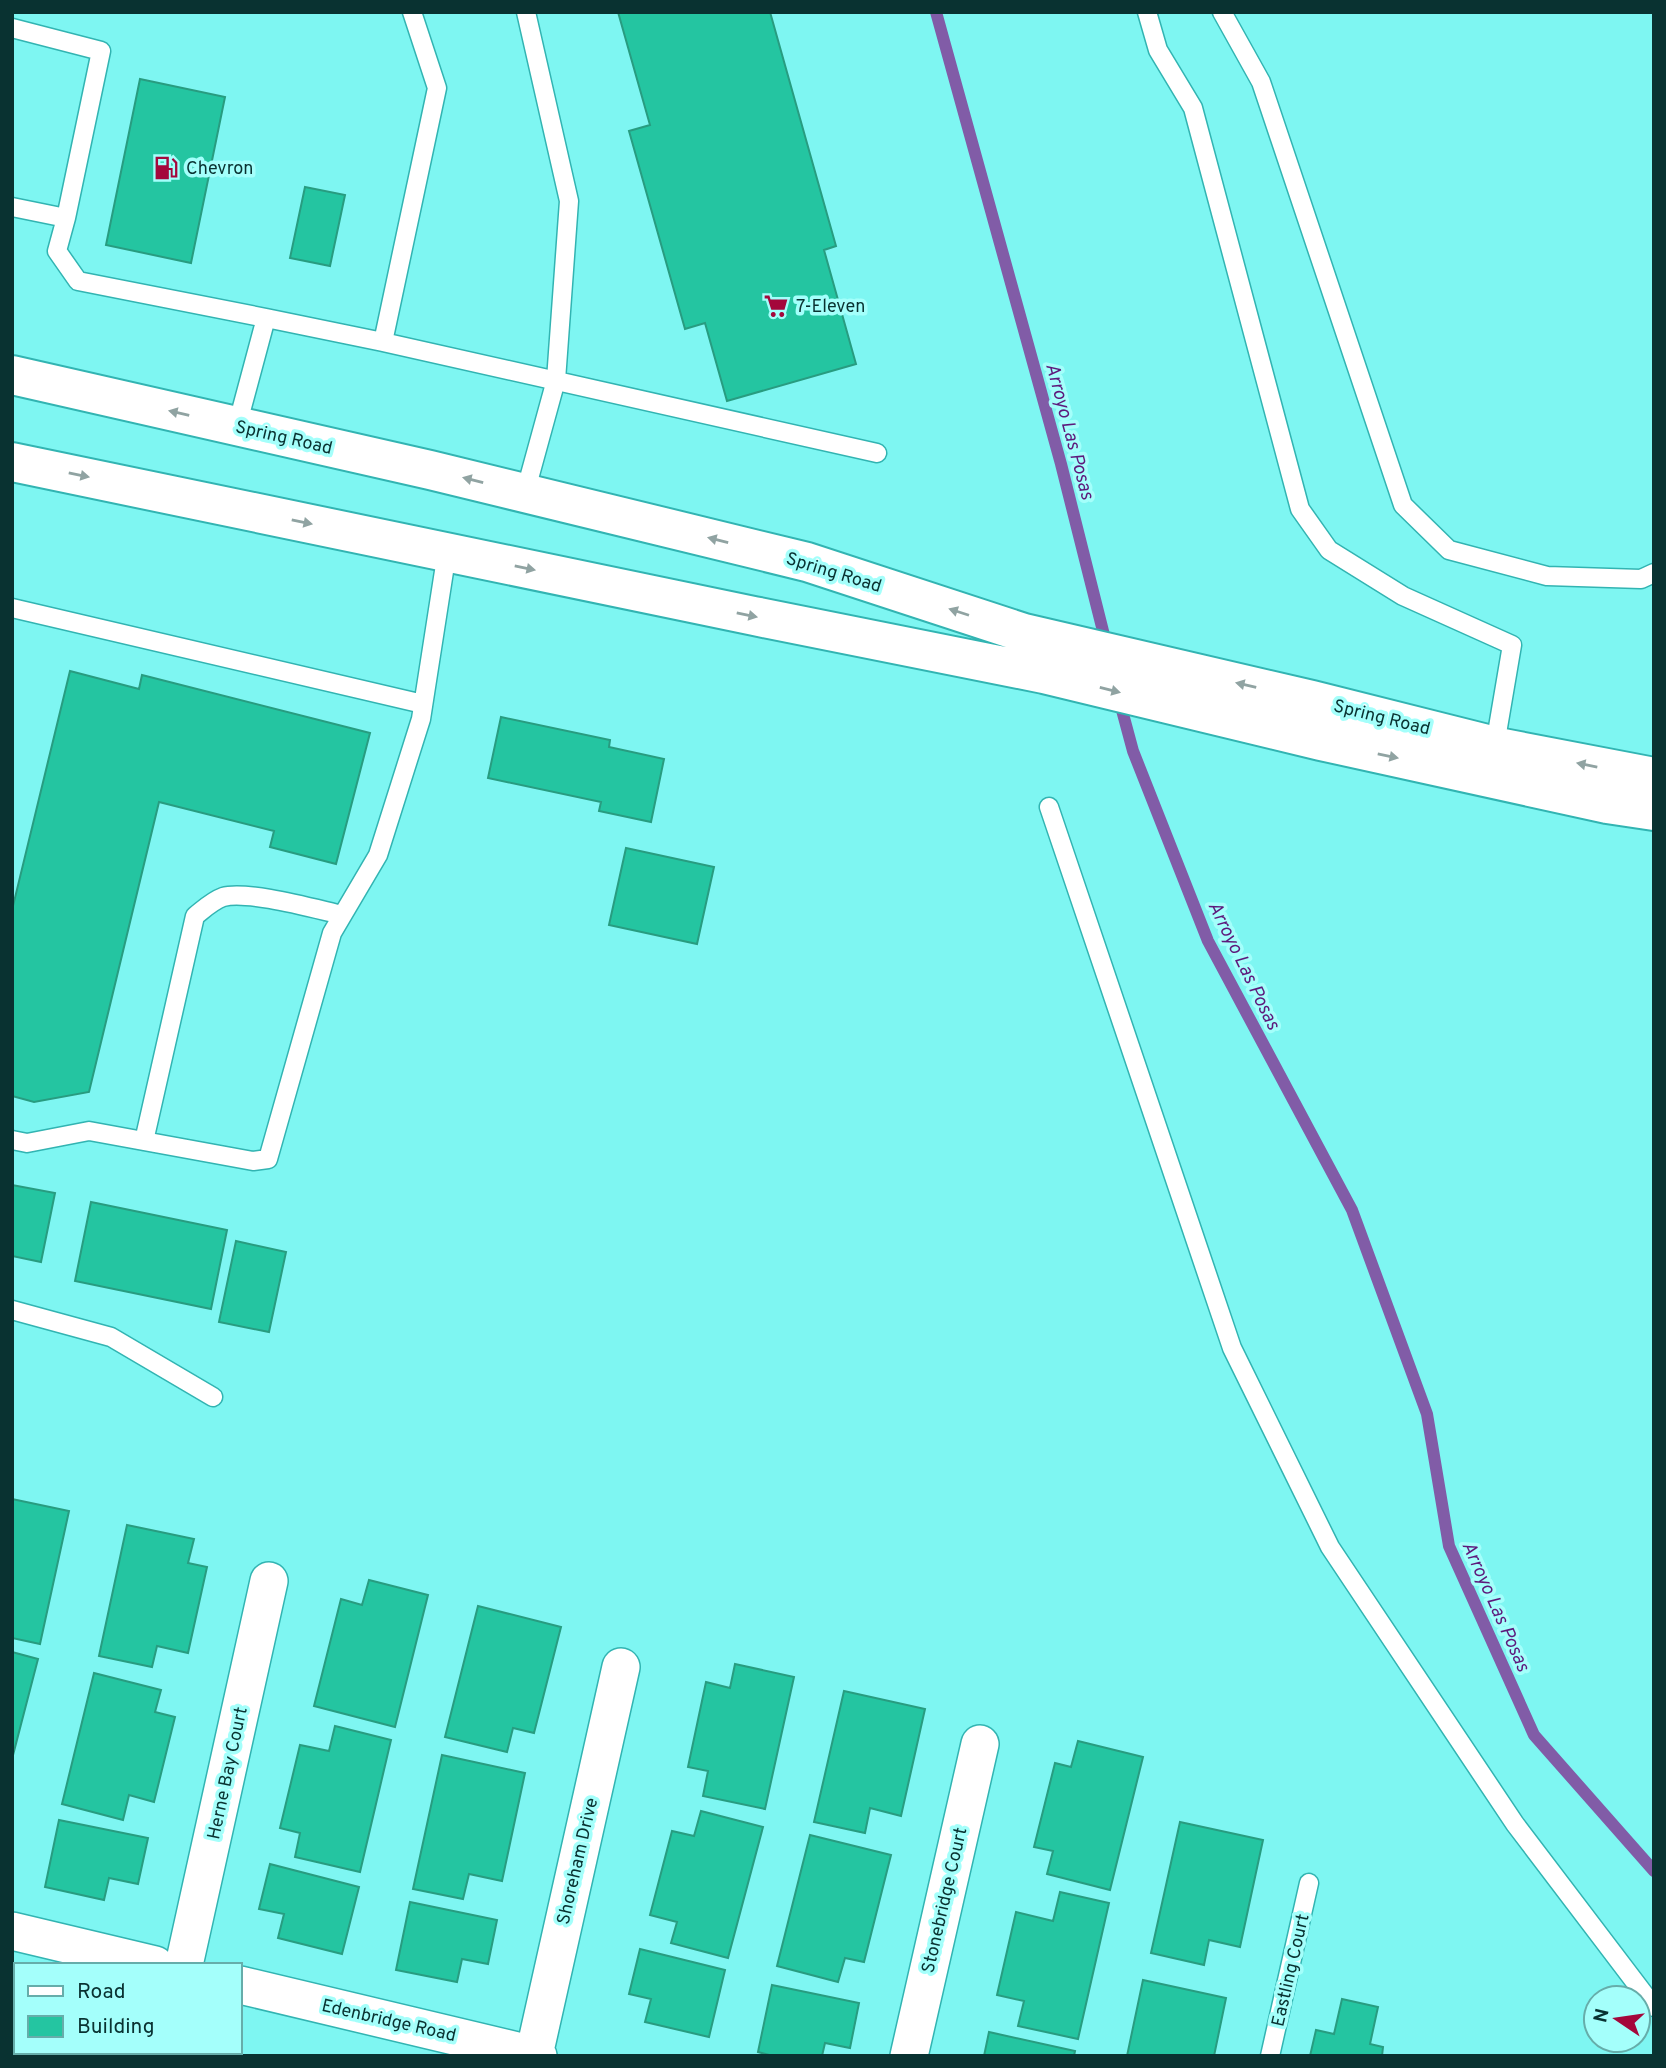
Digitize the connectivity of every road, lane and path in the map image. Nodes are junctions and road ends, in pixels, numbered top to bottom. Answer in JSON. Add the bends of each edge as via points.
{"nodes":[{"id":1,"x":412,"y":12,"type":"edge"},
{"id":2,"x":526,"y":12,"type":"edge"},
{"id":3,"x":1147,"y":12,"type":"edge"},
{"id":4,"x":1222,"y":12,"type":"edge"},
{"id":5,"x":12,"y":28,"type":"edge"},
{"id":6,"x":12,"y":207,"type":"edge"},
{"id":7,"x":66,"y":219,"type":"junction"},
{"id":8,"x":266,"y":318,"type":"junction"},
{"id":9,"x":383,"y":342,"type":"junction"},
{"id":10,"x":12,"y":375,"type":"edge"},
{"id":11,"x":556,"y":380,"type":"junction"},
{"id":12,"x":237,"y":426,"type":"junction"},
{"id":13,"x":877,"y":453,"type":"dead end"},
{"id":14,"x":12,"y":461,"type":"edge"},
{"id":15,"x":525,"y":493,"type":"junction"},
{"id":16,"x":447,"y":552,"type":"junction"},
{"id":17,"x":1654,"y":573,"type":"edge"},
{"id":18,"x":12,"y":608,"type":"edge"},
{"id":19,"x":423,"y":704,"type":"junction"},
{"id":20,"x":1495,"y":745,"type":"junction"},
{"id":21,"x":1654,"y":777,"type":"edge"},
{"id":22,"x":1049,"y":807,"type":"dead end"},
{"id":23,"x":1654,"y":811,"type":"edge"},
{"id":24,"x":342,"y":915,"type":"junction"},
{"id":25,"x":12,"y":1140,"type":"edge"},
{"id":26,"x":144,"y":1141,"type":"junction"},
{"id":27,"x":12,"y":1310,"type":"edge"},
{"id":28,"x":213,"y":1397,"type":"dead end"},
{"id":29,"x":269,"y":1581,"type":"dead end"},
{"id":30,"x":621,"y":1667,"type":"dead end"},
{"id":31,"x":980,"y":1744,"type":"dead end"},
{"id":32,"x":1309,"y":1883,"type":"dead end"},
{"id":33,"x":12,"y":1931,"type":"edge"},
{"id":34,"x":147,"y":1963,"type":"edge"},
{"id":35,"x":184,"y":1963,"type":"edge"},
{"id":36,"x":242,"y":1985,"type":"edge"},
{"id":37,"x":1654,"y":2007,"type":"edge"},
{"id":38,"x":536,"y":2055,"type":"edge"},
{"id":39,"x":909,"y":2056,"type":"edge"},
{"id":40,"x":1270,"y":2056,"type":"edge"}],
"edges":[{"from":1,"to":9,"type":"lane","via":[[437,88]]},
{"from":2,"to":11,"type":"lane","via":[[569,201]]},
{"from":3,"to":20,"type":"lane","via":[[1158,50],[1193,108],[1300,509],[1329,550],[1403,596],[1512,645]]},
{"from":4,"to":17,"type":"lane","via":[[1261,82],[1403,505],[1449,550],[1547,576],[1641,579]]},
{"from":5,"to":7,"type":"lane","via":[[101,51]]},
{"from":6,"to":7,"type":"lane"},
{"from":7,"to":8,"type":"lane","via":[[57,251],[78,281]]},
{"from":8,"to":9,"type":"lane"},
{"from":8,"to":12,"type":"lane"},
{"from":9,"to":11,"type":"lane"},
{"from":12,"to":10,"type":"main road","name":"Spring Road","one_way":true},
{"from":11,"to":13,"type":"lane"},
{"from":11,"to":15,"type":"lane"},
{"from":15,"to":12,"type":"main road","name":"Spring Road","one_way":true},
{"from":14,"to":16,"type":"main road","name":"Spring Road","one_way":true},
{"from":20,"to":15,"type":"main road","name":"Spring Road","one_way":true,"via":[[1024,633],[807,562]]},
{"from":16,"to":19,"type":"lane"},
{"from":16,"to":23,"type":"main road","name":"Spring Road","one_way":true,"via":[[1044,674],[1321,741]]},
{"from":18,"to":19,"type":"lane"},
{"from":19,"to":24,"type":"lane","via":[[379,855]]},
{"from":21,"to":20,"type":"main road","name":"Spring Road","one_way":true},
{"from":22,"to":37,"type":"lane","via":[[1232,1348],[1331,1547],[1515,1824]]},
{"from":24,"to":26,"type":"lane","via":[[332,933],[268,1159],[253,1161]]},
{"from":24,"to":26,"type":"lane","via":[[247,895],[224,897],[195,916]]},
{"from":25,"to":26,"type":"lane","via":[[27,1143],[89,1131]]},
{"from":27,"to":28,"type":"lane","via":[[111,1337]]},
{"from":29,"to":35,"type":"street","name":"Herne Bay Court"},
{"from":30,"to":38,"type":"street","name":"Shoreham Drive"},
{"from":31,"to":39,"type":"street","name":"Stonebridge Court"},
{"from":32,"to":40,"type":"lane","name":"Eastling Court"},
{"from":33,"to":34,"type":"street"},
{"from":36,"to":38,"type":"street","name":"Edenbridge Road"}]}
